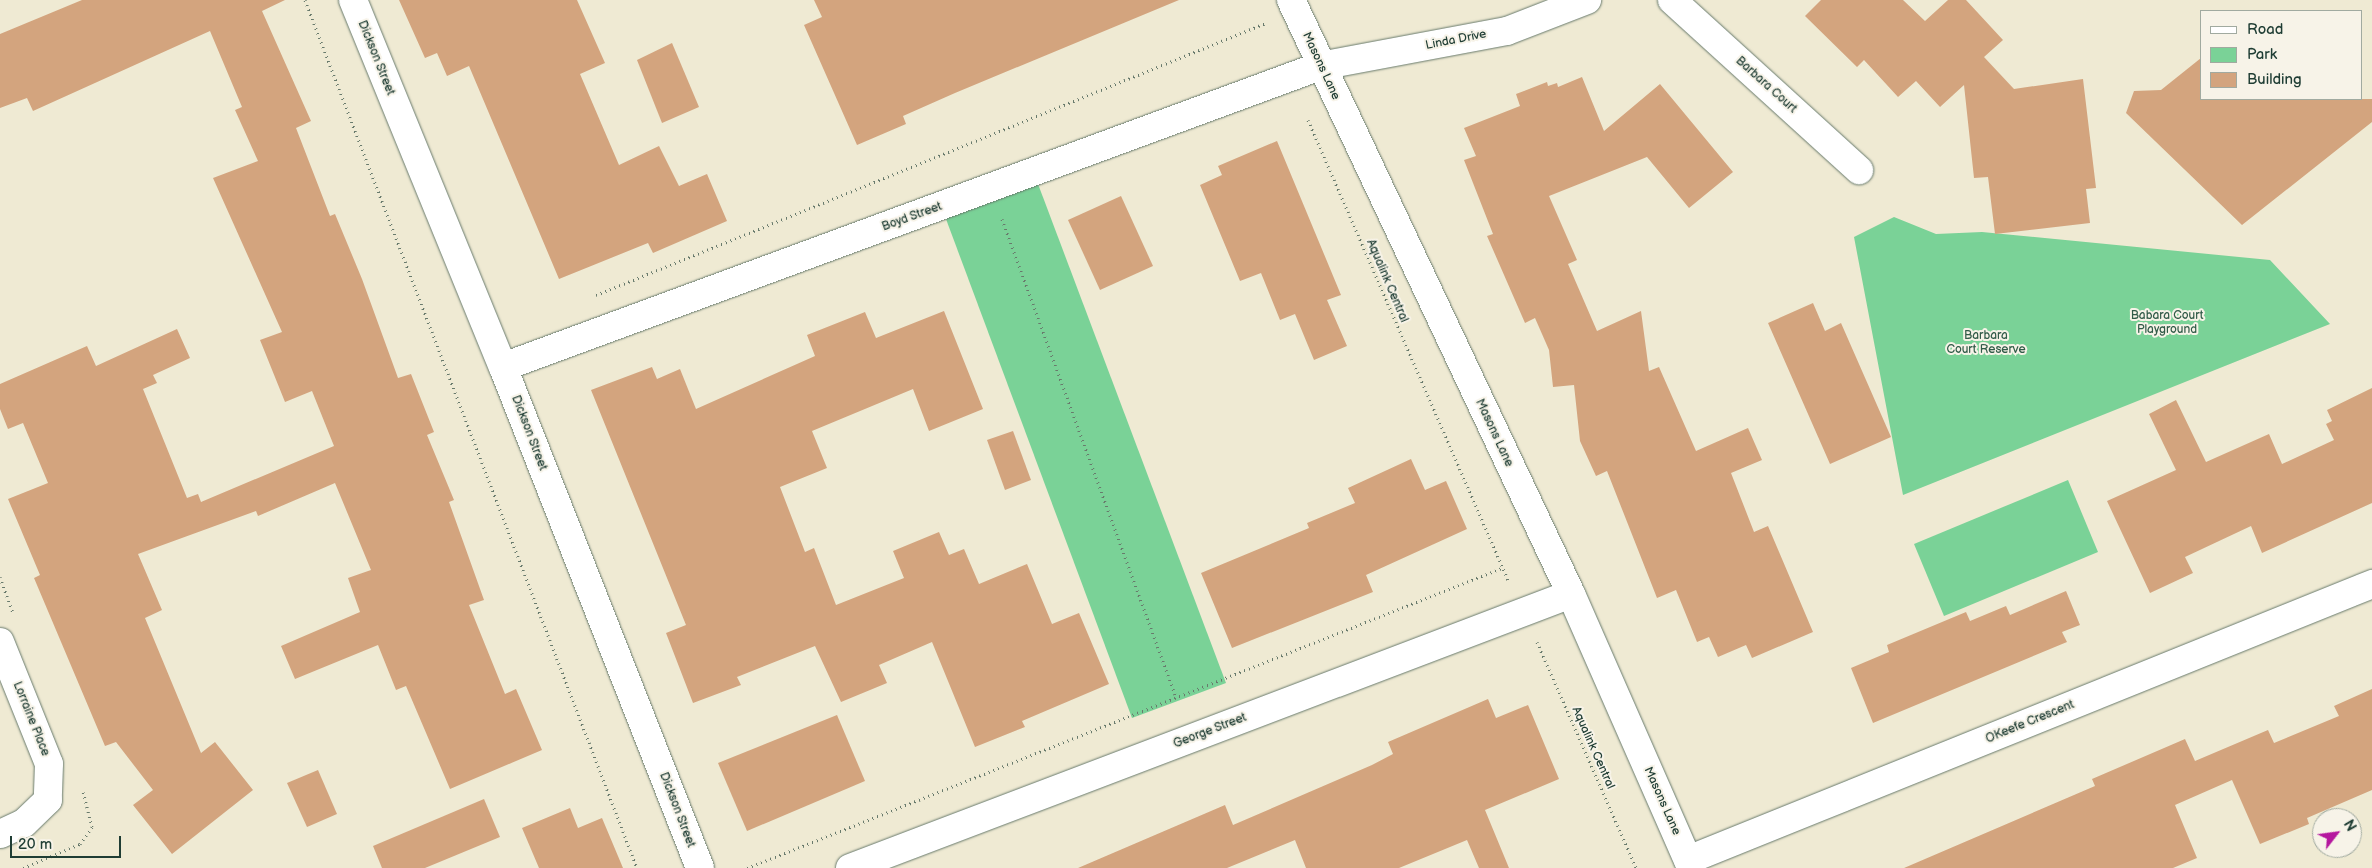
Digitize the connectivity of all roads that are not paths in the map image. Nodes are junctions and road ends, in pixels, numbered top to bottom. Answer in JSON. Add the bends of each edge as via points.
{"nodes":[{"id":1,"x":353,"y":0,"type":"edge"},
{"id":2,"x":1291,"y":0,"type":"edge"},
{"id":3,"x":1587,"y":0,"type":"edge"},
{"id":4,"x":1672,"y":0,"type":"edge"},
{"id":5,"x":1320,"y":66,"type":"junction"},
{"id":6,"x":1860,"y":170,"type":"dead end"},
{"id":7,"x":503,"y":367,"type":"junction"},
{"id":8,"x":2372,"y":584,"type":"edge"},
{"id":9,"x":1571,"y":594,"type":"junction"},
{"id":10,"x":0,"y":642,"type":"edge"},
{"id":11,"x":0,"y":834,"type":"edge"},
{"id":12,"x":1690,"y":864,"type":"edge"},
{"id":13,"x":700,"y":868,"type":"edge"},
{"id":14,"x":850,"y":868,"type":"edge"}],
"edges":[{"from":1,"to":7,"type":"street","name":"Dickson Street"},
{"from":2,"to":5,"type":"street","name":"Masons Lane"},
{"from":3,"to":5,"type":"street","name":"Linda Drive","via":[[1507,31]]},
{"from":4,"to":6,"type":"street","name":"Barbara Court"},
{"from":5,"to":7,"type":"street","name":"Boyd Street"},
{"from":5,"to":9,"type":"street","name":"Masons Lane"},
{"from":7,"to":13,"type":"street","name":"Dickson Street"},
{"from":8,"to":12,"type":"street","name":"OKeefe Crescent"},
{"from":9,"to":12,"type":"street","name":"Masons Lane"},
{"from":9,"to":14,"type":"street","name":"George Street"},
{"from":10,"to":11,"type":"street","name":"Lorraine Place","via":[[49,764],[48,800],[24,824]]}]}
